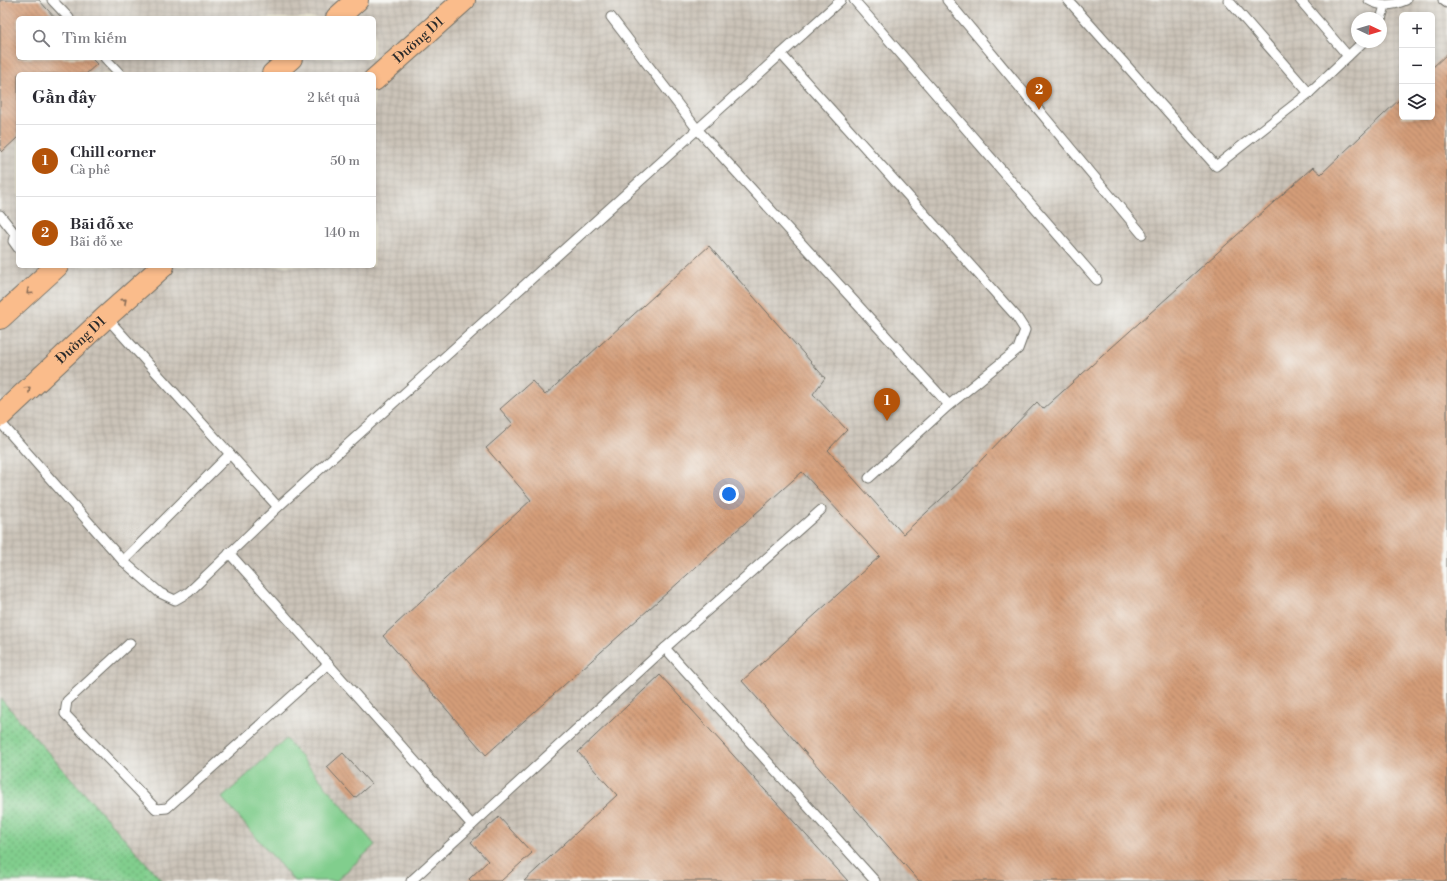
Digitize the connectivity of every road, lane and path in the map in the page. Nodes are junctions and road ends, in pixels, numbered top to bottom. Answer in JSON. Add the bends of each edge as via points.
{"nodes":[{"id":1,"x":52,"y":0,"type":"edge"},
{"id":2,"x":357,"y":0,"type":"edge"},
{"id":3,"x":464,"y":0,"type":"edge"},
{"id":4,"x":841,"y":0,"type":"edge"},
{"id":5,"x":854,"y":0,"type":"edge"},
{"id":6,"x":947,"y":0,"type":"edge"},
{"id":7,"x":1068,"y":0,"type":"edge"},
{"id":8,"x":1228,"y":0,"type":"edge"},
{"id":9,"x":1300,"y":0,"type":"edge"},
{"id":10,"x":1369,"y":0,"type":"edge"},
{"id":11,"x":1406,"y":0,"type":"edge"},
{"id":12,"x":1443,"y":0,"type":"edge"},
{"id":13,"x":1447,"y":3,"type":"edge"},
{"id":14,"x":1385,"y":6,"type":"junction"},
{"id":15,"x":1383,"y":12,"type":"edge"},
{"id":16,"x":67,"y":16,"type":"edge"},
{"id":17,"x":339,"y":16,"type":"edge"},
{"id":18,"x":611,"y":17,"type":"dead end"},
{"id":19,"x":1357,"y":48,"type":"edge"},
{"id":20,"x":781,"y":54,"type":"junction"},
{"id":21,"x":1348,"y":56,"type":"junction"},
{"id":22,"x":107,"y":60,"type":"edge"},
{"id":23,"x":289,"y":60,"type":"edge"},
{"id":24,"x":118,"y":72,"type":"edge"},
{"id":25,"x":275,"y":72,"type":"edge"},
{"id":26,"x":376,"y":78,"type":"edge"},
{"id":27,"x":1309,"y":92,"type":"junction"},
{"id":28,"x":697,"y":129,"type":"junction"},
{"id":29,"x":0,"y":215,"type":"edge"},
{"id":30,"x":16,"y":234,"type":"edge"},
{"id":31,"x":1142,"y":234,"type":"dead end"},
{"id":32,"x":16,"y":245,"type":"edge"},
{"id":33,"x":50,"y":268,"type":"edge"},
{"id":34,"x":161,"y":268,"type":"edge"},
{"id":35,"x":1097,"y":280,"type":"dead end"},
{"id":36,"x":106,"y":317,"type":"junction"},
{"id":37,"x":0,"y":318,"type":"edge"},
{"id":38,"x":949,"y":405,"type":"junction"},
{"id":39,"x":0,"y":416,"type":"edge"},
{"id":40,"x":0,"y":422,"type":"edge"},
{"id":41,"x":230,"y":454,"type":"junction"},
{"id":42,"x":868,"y":478,"type":"dead end"},
{"id":43,"x":278,"y":507,"type":"junction"},
{"id":44,"x":821,"y":510,"type":"dead end"},
{"id":45,"x":229,"y":553,"type":"junction"},
{"id":46,"x":123,"y":561,"type":"junction"},
{"id":47,"x":130,"y":642,"type":"dead end"},
{"id":48,"x":665,"y":648,"type":"junction"},
{"id":49,"x":328,"y":664,"type":"junction"},
{"id":50,"x":472,"y":824,"type":"junction"},
{"id":51,"x":411,"y":881,"type":"edge"},
{"id":52,"x":875,"y":881,"type":"edge"}],
"edges":[{"from":1,"to":16,"type":"lane"},
{"from":2,"to":17,"type":"main road"},
{"from":3,"to":26,"type":"main road","name":"Đường D1"},
{"from":4,"to":20,"type":"lane"},
{"from":5,"to":35,"type":"lane"},
{"from":6,"to":31,"type":"lane"},
{"from":7,"to":27,"type":"lane","via":[[1216,166]]},
{"from":8,"to":27,"type":"lane"},
{"from":9,"to":21,"type":"lane"},
{"from":10,"to":14,"type":"lane"},
{"from":11,"to":14,"type":"lane"},
{"from":12,"to":13,"type":"lane"},
{"from":14,"to":15,"type":"lane"},
{"from":18,"to":28,"type":"lane"},
{"from":19,"to":21,"type":"lane"},
{"from":20,"to":28,"type":"lane"},
{"from":20,"to":38,"type":"lane","via":[[1011,310],[1025,330],[1018,349]]},
{"from":21,"to":27,"type":"lane"},
{"from":22,"to":24,"type":"lane"},
{"from":23,"to":25,"type":"main road"},
{"from":28,"to":38,"type":"lane"},
{"from":28,"to":43,"type":"lane"},
{"from":29,"to":30,"type":"lane"},
{"from":30,"to":32,"type":"lane","via":[[13,241]]},
{"from":33,"to":37,"type":"main road","one_way":true},
{"from":36,"to":34,"type":"main road","name":"Đường D1","one_way":true},
{"from":39,"to":36,"type":"main road","name":"Đường D1","one_way":true},
{"from":36,"to":41,"type":"lane"},
{"from":38,"to":42,"type":"lane"},
{"from":40,"to":46,"type":"lane"},
{"from":41,"to":43,"type":"lane"},
{"from":41,"to":46,"type":"lane"},
{"from":43,"to":45,"type":"lane"},
{"from":44,"to":48,"type":"lane"},
{"from":45,"to":46,"type":"lane","via":[[189,592],[175,600],[160,593]]},
{"from":45,"to":49,"type":"lane"},
{"from":47,"to":49,"type":"lane","via":[[67,701],[65,714],[156,809],[166,808]]},
{"from":48,"to":50,"type":"lane"},
{"from":48,"to":52,"type":"lane"},
{"from":49,"to":50,"type":"lane"},
{"from":50,"to":51,"type":"lane"}]}
